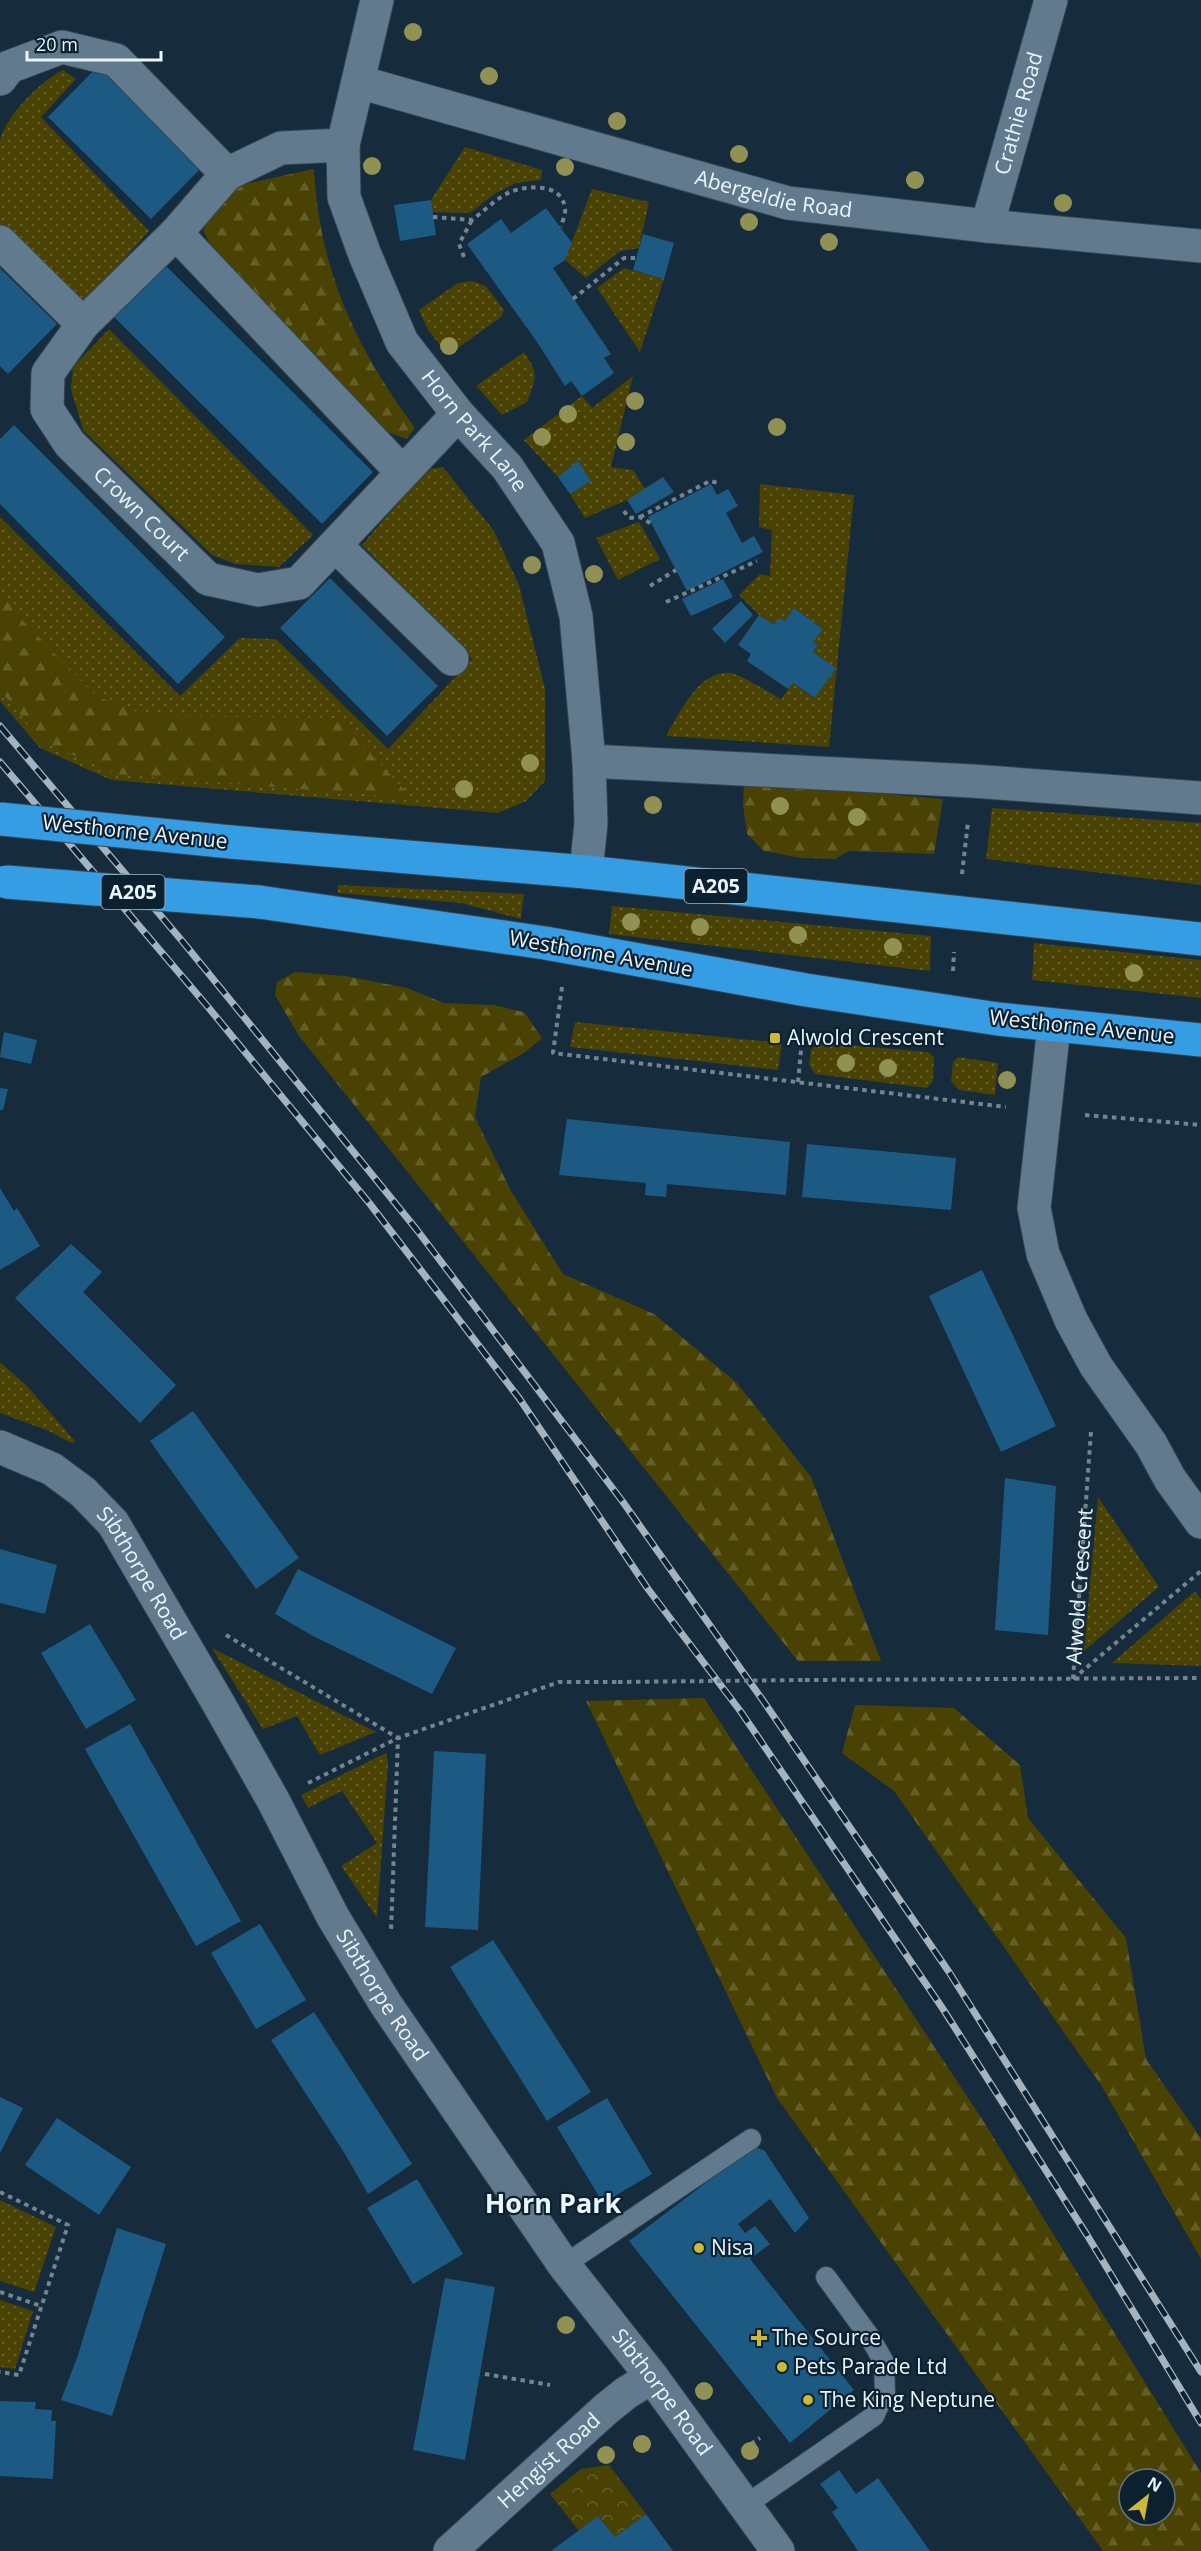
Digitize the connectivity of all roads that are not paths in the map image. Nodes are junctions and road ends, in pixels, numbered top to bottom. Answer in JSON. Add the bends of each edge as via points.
{"nodes":[{"id":1,"x":377,"y":0,"type":"edge"},
{"id":2,"x":1051,"y":0,"type":"edge"},
{"id":3,"x":0,"y":79,"type":"edge"},
{"id":4,"x":359,"y":82,"type":"junction"},
{"id":5,"x":343,"y":145,"type":"junction"},
{"id":6,"x":228,"y":174,"type":"junction"},
{"id":7,"x":987,"y":226,"type":"junction"},
{"id":8,"x":176,"y":233,"type":"junction"},
{"id":9,"x":0,"y":242,"type":"edge"},
{"id":10,"x":1201,"y":246,"type":"edge"},
{"id":11,"x":83,"y":324,"type":"junction"},
{"id":12,"x":458,"y":414,"type":"junction"},
{"id":13,"x":402,"y":472,"type":"junction"},
{"id":14,"x":334,"y":545,"type":"junction"},
{"id":15,"x":452,"y":659,"type":"dead end"},
{"id":16,"x":589,"y":761,"type":"junction"},
{"id":17,"x":1201,"y":798,"type":"edge"},
{"id":18,"x":0,"y":819,"type":"edge"},
{"id":19,"x":586,"y":872,"type":"junction"},
{"id":20,"x":3,"y":882,"type":"edge"},
{"id":21,"x":1201,"y":939,"type":"edge"},
{"id":22,"x":1054,"y":1026,"type":"junction"},
{"id":23,"x":1201,"y":1040,"type":"edge"},
{"id":24,"x":0,"y":1447,"type":"edge"},
{"id":25,"x":1201,"y":1522,"type":"edge"},
{"id":26,"x":751,"y":2139,"type":"dead end"},
{"id":27,"x":564,"y":2265,"type":"junction"},
{"id":28,"x":826,"y":2277,"type":"dead end"},
{"id":29,"x":652,"y":2377,"type":"junction"},
{"id":30,"x":746,"y":2505,"type":"junction"},
{"id":31,"x":450,"y":2551,"type":"edge"},
{"id":32,"x":778,"y":2551,"type":"edge"}],
"edges":[{"from":1,"to":4,"type":"street","name":"Horn Park Lane"},
{"from":2,"to":7,"type":"street","name":"Crathie Road"},
{"from":3,"to":6,"type":"street","via":[[9,67],[62,47],[116,60]]},
{"from":4,"to":5,"type":"street","name":"Horn Park Lane"},
{"from":4,"to":7,"type":"street","name":"Abergeldie Road","via":[[788,202]]},
{"from":5,"to":6,"type":"street","name":"Crown Court","via":[[281,148]]},
{"from":5,"to":12,"type":"street","name":"Horn Park Lane","via":[[344,197],[402,342]]},
{"from":6,"to":8,"type":"street","name":"Crown Court"},
{"from":7,"to":10,"type":"street","name":"Abergeldie Road"},
{"from":8,"to":11,"type":"street","name":"Crown Court"},
{"from":8,"to":13,"type":"street"},
{"from":9,"to":11,"type":"street"},
{"from":11,"to":14,"type":"street","name":"Crown Court","via":[[48,373],[47,409],[70,444],[208,579],[258,590],[299,583]]},
{"from":12,"to":13,"type":"street","name":"Crown Court"},
{"from":12,"to":16,"type":"street","name":"Horn Park Lane","via":[[507,467],[558,543],[576,616]]},
{"from":13,"to":14,"type":"street","name":"Crown Court"},
{"from":14,"to":15,"type":"street"},
{"from":16,"to":17,"type":"street","via":[[972,781]]},
{"from":16,"to":19,"type":"street","name":"Horn Park Lane","via":[[591,823]]},
{"from":18,"to":19,"type":"highway","name":"Westhorne Avenue","number":"A205","bridge":true},
{"from":19,"to":21,"type":"highway","name":"Westhorne Avenue","number":"A205"},
{"from":20,"to":22,"type":"highway","name":"Westhorne Avenue","number":"A205","bridge":true,"via":[[259,902],[545,943],[806,990]]},
{"from":22,"to":23,"type":"highway","name":"Westhorne Avenue","number":"A205"},
{"from":22,"to":25,"type":"street","via":[[1034,1208],[1043,1254],[1096,1366]]},
{"from":24,"to":27,"type":"street","name":"Sibthorpe Road","via":[[52,1469],[83,1492],[113,1523],[218,1701],[333,1917],[379,1994]]},
{"from":26,"to":27,"type":"lane"},
{"from":27,"to":29,"type":"street","name":"Sibthorpe Road"},
{"from":28,"to":30,"type":"lane","via":[[884,2362],[885,2392],[874,2416]]},
{"from":29,"to":30,"type":"street","name":"Sibthorpe Road"},
{"from":29,"to":31,"type":"street","name":"Hengist Road","via":[[606,2409]]},
{"from":30,"to":32,"type":"street","name":"Sibthorpe Road"}]}
